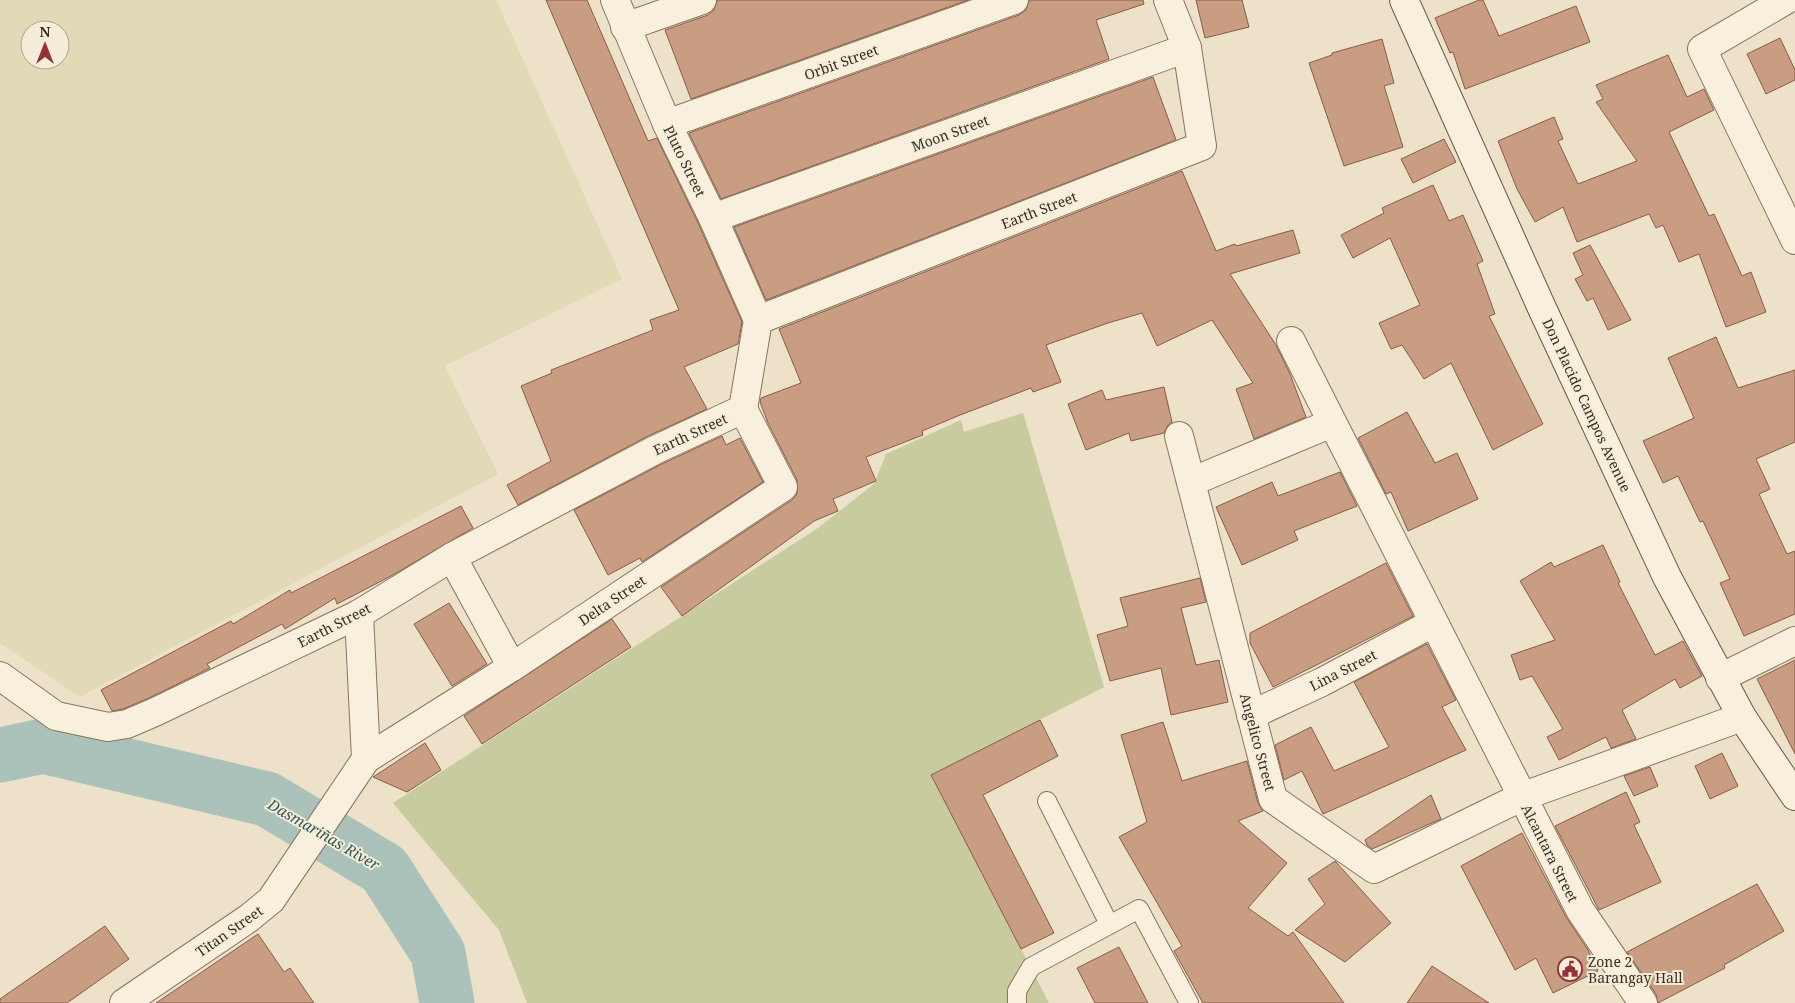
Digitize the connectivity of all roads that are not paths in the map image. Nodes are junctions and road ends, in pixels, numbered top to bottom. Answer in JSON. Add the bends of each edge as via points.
{"nodes":[{"id":1,"x":615,"y":0,"type":"edge"},
{"id":2,"x":702,"y":0,"type":"edge"},
{"id":3,"x":1014,"y":0,"type":"edge"},
{"id":4,"x":1168,"y":0,"type":"edge"},
{"id":5,"x":1404,"y":0,"type":"edge"},
{"id":6,"x":1786,"y":0,"type":"edge"},
{"id":7,"x":625,"y":27,"type":"junction"},
{"id":8,"x":1187,"y":48,"type":"junction"},
{"id":9,"x":667,"y":124,"type":"junction"},
{"id":10,"x":713,"y":218,"type":"junction"},
{"id":11,"x":1795,"y":240,"type":"edge"},
{"id":12,"x":758,"y":320,"type":"junction"},
{"id":13,"x":1291,"y":341,"type":"dead end"},
{"id":14,"x":743,"y":408,"type":"junction"},
{"id":15,"x":1332,"y":423,"type":"junction"},
{"id":16,"x":1179,"y":436,"type":"dead end"},
{"id":17,"x":1191,"y":482,"type":"junction"},
{"id":18,"x":452,"y":557,"type":"junction"},
{"id":19,"x":359,"y":614,"type":"junction"},
{"id":20,"x":1433,"y":623,"type":"junction"},
{"id":21,"x":1795,"y":641,"type":"edge"},
{"id":22,"x":512,"y":667,"type":"junction"},
{"id":23,"x":0,"y":676,"type":"edge"},
{"id":24,"x":1720,"y":678,"type":"junction"},
{"id":25,"x":1251,"y":715,"type":"junction"},
{"id":26,"x":1742,"y":718,"type":"junction"},
{"id":27,"x":366,"y":760,"type":"junction"},
{"id":28,"x":1795,"y":796,"type":"edge"},
{"id":29,"x":1521,"y":797,"type":"junction"},
{"id":30,"x":1047,"y":801,"type":"dead end"},
{"id":31,"x":1109,"y":924,"type":"junction"},
{"id":32,"x":124,"y":1003,"type":"edge"},
{"id":33,"x":1018,"y":1003,"type":"edge"},
{"id":34,"x":1189,"y":1003,"type":"edge"},
{"id":35,"x":1643,"y":1003,"type":"edge"}],
"edges":[{"from":1,"to":7,"type":"street","name":"Pluto Street"},
{"from":2,"to":7,"type":"street"},
{"from":3,"to":9,"type":"street","name":"Orbit Street"},
{"from":4,"to":8,"type":"street","name":"Earth Street"},
{"from":5,"to":24,"type":"street","name":"Don Placido Campos Avenue","via":[[1666,577]]},
{"from":6,"to":11,"type":"street","via":[[1702,48]]},
{"from":7,"to":9,"type":"street","name":"Pluto Street"},
{"from":8,"to":10,"type":"street","name":"Moon Street"},
{"from":8,"to":12,"type":"street","name":"Earth Street","via":[[1202,146]]},
{"from":9,"to":10,"type":"street","name":"Pluto Street"},
{"from":10,"to":12,"type":"street","name":"Pluto Street"},
{"from":12,"to":14,"type":"street","name":"Earth Street"},
{"from":13,"to":15,"type":"street"},
{"from":14,"to":18,"type":"street","name":"Earth Street","via":[[655,450]]},
{"from":14,"to":22,"type":"street","name":"Delta Street","via":[[783,487]]},
{"from":15,"to":17,"type":"street"},
{"from":15,"to":20,"type":"street"},
{"from":16,"to":17,"type":"street","name":"Angelico Street"},
{"from":17,"to":25,"type":"street","name":"Angelico Street"},
{"from":18,"to":19,"type":"street","name":"Earth Street"},
{"from":18,"to":22,"type":"street"},
{"from":19,"to":23,"type":"street","name":"Earth Street","via":[[127,724],[108,727],[56,716]]},
{"from":19,"to":27,"type":"street"},
{"from":20,"to":25,"type":"street","name":"Lina Street","via":[[1322,682]]},
{"from":20,"to":29,"type":"street"},
{"from":21,"to":24,"type":"street"},
{"from":22,"to":27,"type":"street","name":"Delta Street"},
{"from":24,"to":26,"type":"street","name":"Don Placido Campos Avenue"},
{"from":25,"to":29,"type":"street","name":"Angelico Street","via":[[1272,799],[1374,869]]},
{"from":26,"to":28,"type":"street","name":"Don Placido Campos Avenue"},
{"from":26,"to":29,"type":"street","name":"Alcantara Street"},
{"from":27,"to":32,"type":"street","name":"Titan Street","via":[[271,900]]},
{"from":29,"to":35,"type":"street","name":"Alcantara Street","via":[[1580,910]]},
{"from":30,"to":31,"type":"lane"},
{"from":31,"to":33,"type":"lane","via":[[1031,967],[1017,991]]},
{"from":31,"to":34,"type":"lane","via":[[1139,909]]}]}
